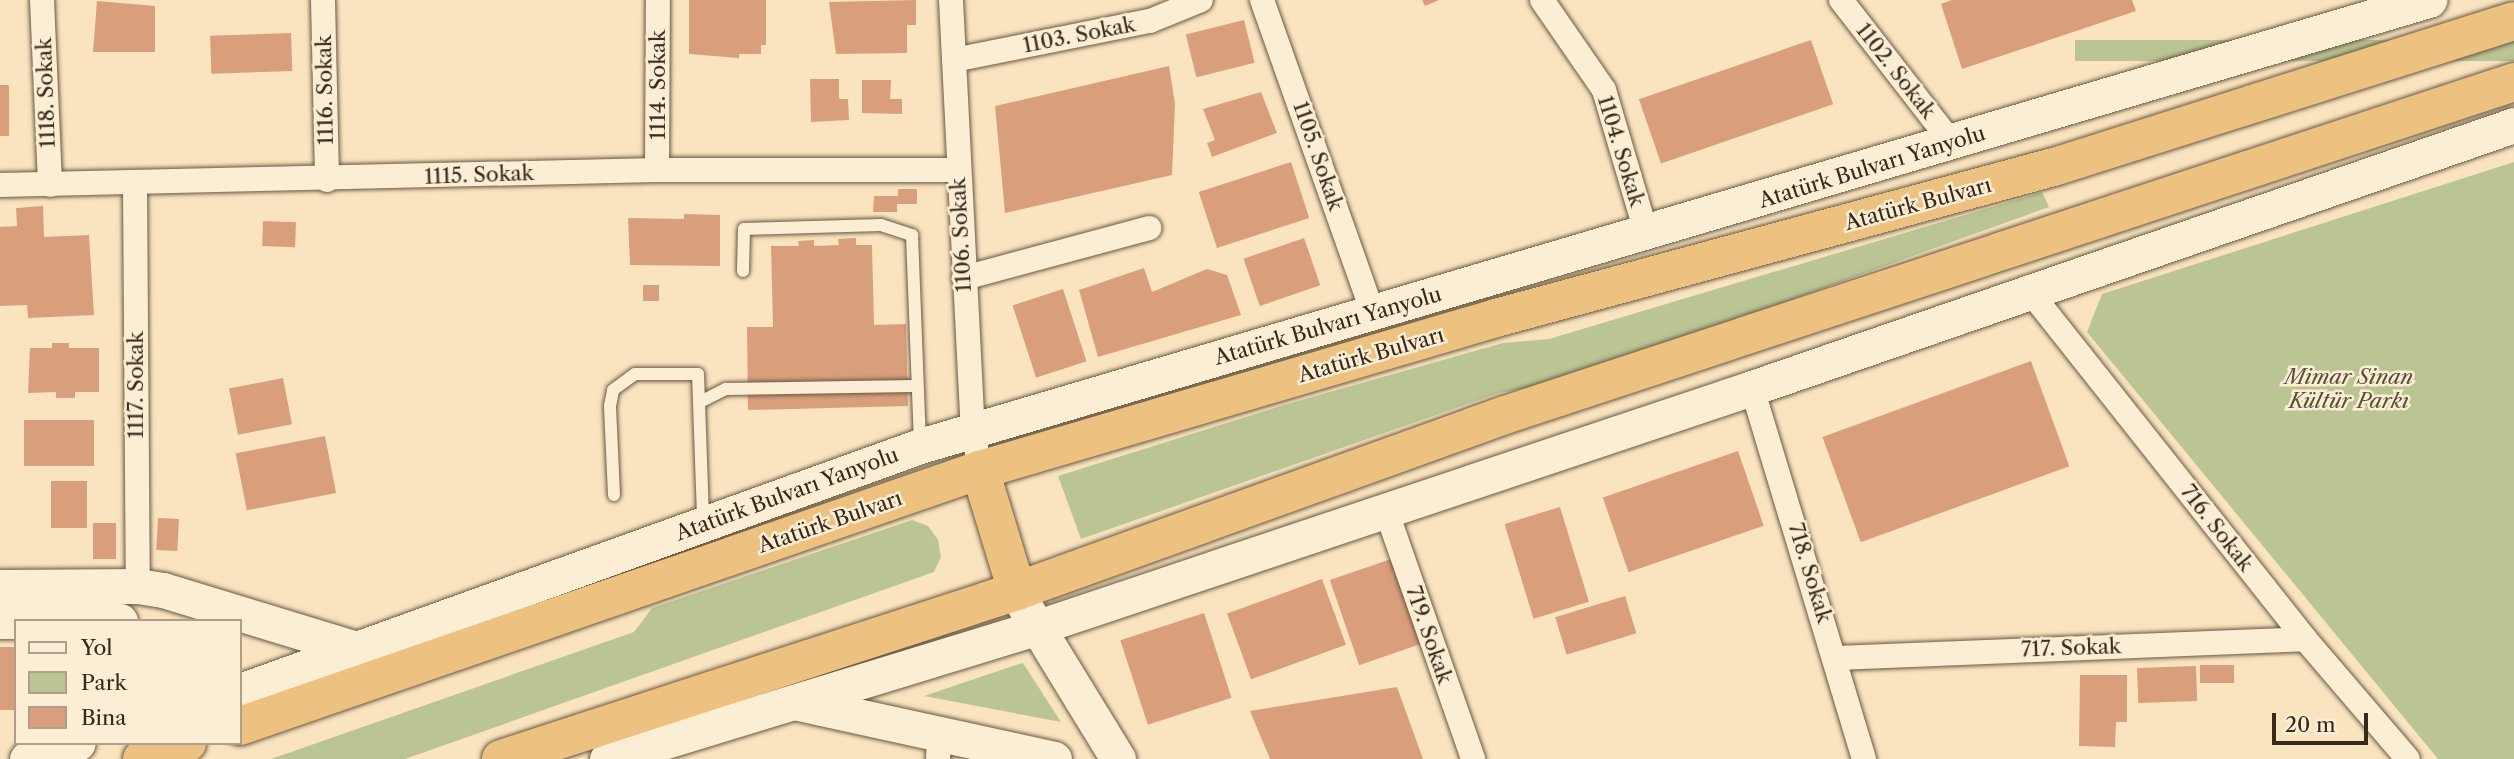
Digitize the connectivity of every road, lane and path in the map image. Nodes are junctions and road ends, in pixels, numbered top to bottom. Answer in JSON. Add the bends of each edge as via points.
{"nodes":[{"id":1,"x":41,"y":0,"type":"edge"},
{"id":2,"x":323,"y":0,"type":"edge"},
{"id":3,"x":658,"y":0,"type":"edge"},
{"id":4,"x":951,"y":0,"type":"edge"},
{"id":5,"x":1200,"y":0,"type":"edge"},
{"id":6,"x":1262,"y":0,"type":"edge"},
{"id":7,"x":1542,"y":0,"type":"edge"},
{"id":8,"x":1841,"y":0,"type":"edge"},
{"id":9,"x":2429,"y":0,"type":"edge"},
{"id":10,"x":2360,"y":10,"type":"edge"},
{"id":11,"x":2514,"y":21,"type":"edge"},
{"id":12,"x":954,"y":60,"type":"junction"},
{"id":13,"x":2514,"y":82,"type":"edge"},
{"id":14,"x":2514,"y":125,"type":"edge"},
{"id":15,"x":1952,"y":143,"type":"junction"},
{"id":16,"x":657,"y":170,"type":"junction"},
{"id":17,"x":958,"y":170,"type":"junction"},
{"id":18,"x":327,"y":180,"type":"junction"},
{"id":19,"x":135,"y":183,"type":"junction"},
{"id":20,"x":0,"y":185,"type":"edge"},
{"id":21,"x":50,"y":185,"type":"junction"},
{"id":22,"x":1149,"y":228,"type":"dead end"},
{"id":23,"x":1647,"y":235,"type":"junction"},
{"id":24,"x":743,"y":271,"type":"dead end"},
{"id":25,"x":964,"y":278,"type":"junction"},
{"id":26,"x":2031,"y":293,"type":"junction"},
{"id":27,"x":1373,"y":313,"type":"junction"},
{"id":28,"x":915,"y":386,"type":"junction"},
{"id":29,"x":1752,"y":388,"type":"junction"},
{"id":30,"x":700,"y":402,"type":"junction"},
{"id":31,"x":973,"y":430,"type":"junction"},
{"id":32,"x":920,"y":446,"type":"junction"},
{"id":33,"x":980,"y":470,"type":"junction"},
{"id":34,"x":614,"y":495,"type":"dead end"},
{"id":35,"x":1385,"y":510,"type":"junction"},
{"id":36,"x":704,"y":524,"type":"junction"},
{"id":37,"x":138,"y":586,"type":"junction"},
{"id":38,"x":0,"y":587,"type":"edge"},
{"id":39,"x":1017,"y":590,"type":"junction"},
{"id":40,"x":1035,"y":628,"type":"junction"},
{"id":41,"x":2305,"y":639,"type":"junction"},
{"id":42,"x":359,"y":650,"type":"junction"},
{"id":43,"x":1836,"y":658,"type":"junction"},
{"id":44,"x":416,"y":666,"type":"junction"},
{"id":45,"x":242,"y":690,"type":"edge"},
{"id":46,"x":798,"y":703,"type":"junction"},
{"id":47,"x":242,"y":725,"type":"edge"},
{"id":48,"x":72,"y":745,"type":"edge"},
{"id":49,"x":181,"y":745,"type":"edge"},
{"id":50,"x":938,"y":748,"type":"edge"},
{"id":51,"x":27,"y":759,"type":"edge"},
{"id":52,"x":142,"y":759,"type":"edge"},
{"id":53,"x":501,"y":759,"type":"edge"},
{"id":54,"x":607,"y":759,"type":"edge"},
{"id":55,"x":1054,"y":759,"type":"edge"},
{"id":56,"x":1118,"y":759,"type":"edge"},
{"id":57,"x":1473,"y":759,"type":"edge"},
{"id":58,"x":1864,"y":759,"type":"edge"},
{"id":59,"x":2408,"y":759,"type":"edge"}],
"edges":[{"from":1,"to":21,"type":"street","name":"1118. Sokak"},
{"from":2,"to":18,"type":"street","name":"1116. Sokak"},
{"from":3,"to":16,"type":"street","name":"1114. Sokak"},
{"from":4,"to":12,"type":"street","name":"1106. Sokak"},
{"from":5,"to":12,"type":"street","name":"1103. Sokak","via":[[1150,21]]},
{"from":6,"to":27,"type":"street","name":"1105. Sokak"},
{"from":7,"to":23,"type":"street","name":"1104. Sokak","via":[[1604,90]]},
{"from":8,"to":15,"type":"street","name":"1102. Sokak"},
{"from":9,"to":10,"type":"street","name":"Atatürk Bulvarı Yanyolu"},
{"from":10,"to":15,"type":"street","name":"Atatürk Bulvarı Yanyolu"},
{"from":11,"to":33,"type":"highway","name":"Atatürk Bulvarı","via":[[2057,166],[1496,318]]},
{"from":12,"to":17,"type":"street","name":"1106. Sokak"},
{"from":13,"to":39,"type":"highway","via":[[1505,415]]},
{"from":14,"to":26,"type":"street"},
{"from":15,"to":23,"type":"street","name":"Atatürk Bulvarı Yanyolu"},
{"from":16,"to":17,"type":"street","name":"1115. Sokak"},
{"from":16,"to":18,"type":"street","name":"1115. Sokak"},
{"from":17,"to":25,"type":"street","name":"1106. Sokak"},
{"from":18,"to":19,"type":"street","name":"1115. Sokak"},
{"from":19,"to":21,"type":"street","name":"1115. Sokak"},
{"from":19,"to":37,"type":"street","name":"1117. Sokak"},
{"from":20,"to":21,"type":"street","name":"1115. Sokak"},
{"from":22,"to":25,"type":"street"},
{"from":23,"to":27,"type":"street","name":"Atatürk Bulvarı Yanyolu"},
{"from":24,"to":28,"type":"lane","via":[[744,229],[881,225],[912,235]]},
{"from":25,"to":31,"type":"street","name":"1106. Sokak"},
{"from":26,"to":29,"type":"street"},
{"from":26,"to":41,"type":"street","name":"716. Sokak"},
{"from":27,"to":31,"type":"street","name":"Atatürk Bulvarı Yanyolu"},
{"from":28,"to":30,"type":"lane","via":[[726,389]]},
{"from":28,"to":32,"type":"lane"},
{"from":29,"to":35,"type":"street"},
{"from":29,"to":43,"type":"street","name":"718. Sokak"},
{"from":30,"to":34,"type":"lane","via":[[698,374],[635,374],[613,390]]},
{"from":30,"to":36,"type":"lane"},
{"from":31,"to":32,"type":"street","name":"Atatürk Bulvarı Yanyolu"},
{"from":31,"to":33,"type":"street","name":"1106. Sokak"},
{"from":32,"to":36,"type":"street","name":"Atatürk Bulvarı Yanyolu"},
{"from":33,"to":39,"type":"highway"},
{"from":33,"to":44,"type":"highway","name":"Atatürk Bulvarı"},
{"from":35,"to":40,"type":"street"},
{"from":35,"to":57,"type":"street","name":"719. Sokak"},
{"from":36,"to":42,"type":"street","name":"Atatürk Bulvarı Yanyolu"},
{"from":37,"to":38,"type":"street"},
{"from":37,"to":42,"type":"street"},
{"from":39,"to":40,"type":"street"},
{"from":39,"to":53,"type":"highway"},
{"from":40,"to":46,"type":"street"},
{"from":40,"to":56,"type":"street"},
{"from":41,"to":43,"type":"street","name":"717. Sokak"},
{"from":41,"to":59,"type":"street","name":"716. Sokak"},
{"from":42,"to":44,"type":"street"},
{"from":42,"to":45,"type":"street","name":"Atatürk Bulvarı Yanyolu"},
{"from":43,"to":58,"type":"street","name":"718. Sokak"},
{"from":44,"to":47,"type":"highway","name":"Atatürk Bulvarı"},
{"from":46,"to":50,"type":"street"},
{"from":46,"to":54,"type":"street"},
{"from":48,"to":51,"type":"street"},
{"from":49,"to":52,"type":"highway"},
{"from":50,"to":55,"type":"street"}]}
